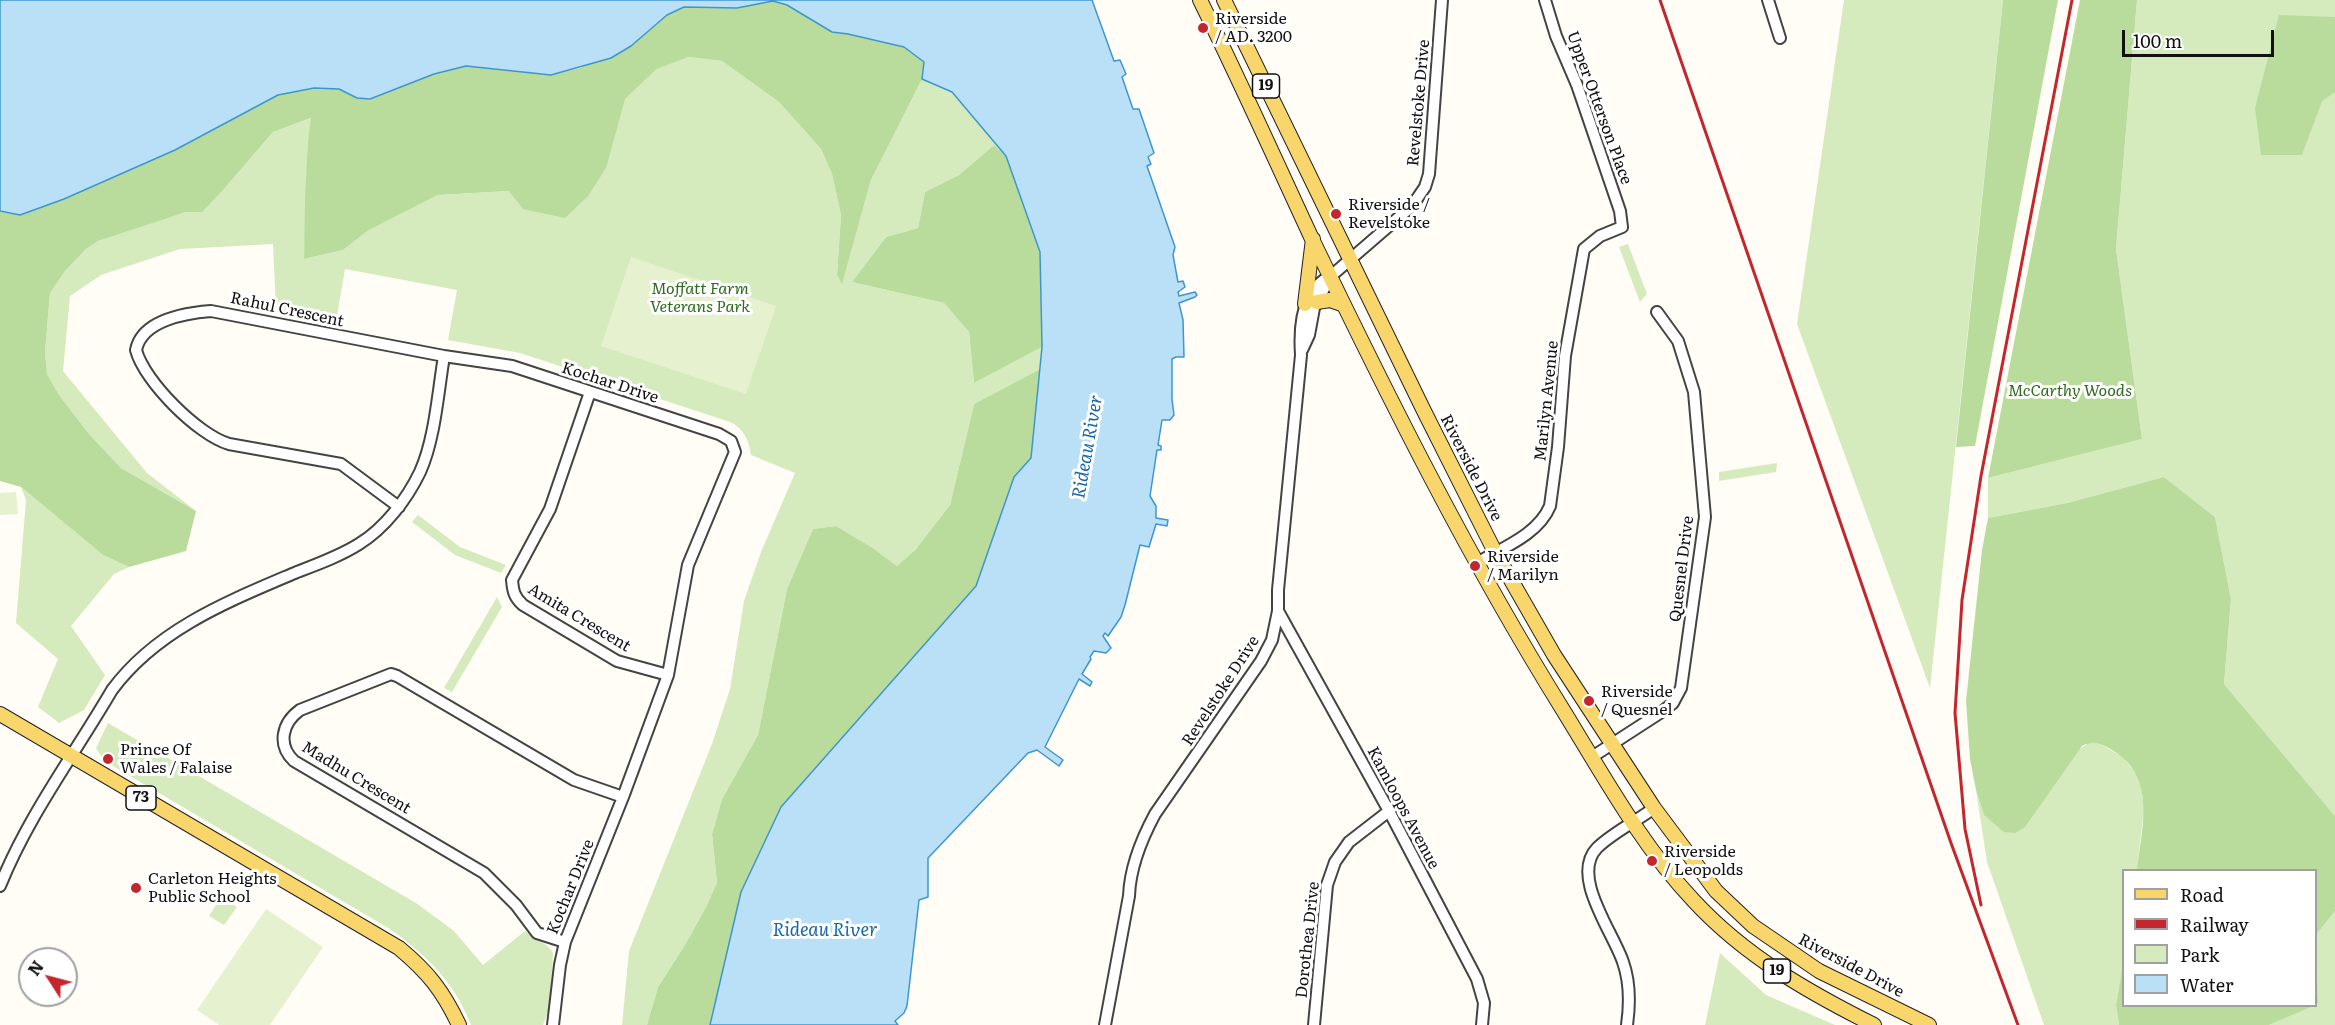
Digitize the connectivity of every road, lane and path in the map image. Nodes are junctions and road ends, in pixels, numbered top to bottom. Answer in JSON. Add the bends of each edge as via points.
{"nodes":[{"id":1,"x":1200,"y":0,"type":"edge"},
{"id":2,"x":1224,"y":0,"type":"edge"},
{"id":3,"x":1442,"y":0,"type":"edge"},
{"id":4,"x":1545,"y":0,"type":"edge"},
{"id":5,"x":1768,"y":0,"type":"edge"},
{"id":6,"x":1780,"y":38,"type":"dead end"},
{"id":7,"x":1622,"y":227,"type":"joint"},
{"id":8,"x":1313,"y":239,"type":"junction"},
{"id":9,"x":1350,"y":259,"type":"junction"},
{"id":10,"x":1331,"y":276,"type":"junction"},
{"id":11,"x":1311,"y":303,"type":"junction"},
{"id":12,"x":1344,"y":304,"type":"junction"},
{"id":13,"x":1657,"y":312,"type":"dead end"},
{"id":14,"x":444,"y":356,"type":"junction"},
{"id":15,"x":590,"y":392,"type":"junction"},
{"id":16,"x":399,"y":507,"type":"junction"},
{"id":17,"x":1496,"y":552,"type":"junction"},
{"id":18,"x":1477,"y":563,"type":"junction"},
{"id":19,"x":1278,"y":611,"type":"junction"},
{"id":20,"x":668,"y":675,"type":"junction"},
{"id":21,"x":0,"y":714,"type":"edge"},
{"id":22,"x":1611,"y":745,"type":"junction"},
{"id":23,"x":71,"y":757,"type":"junction"},
{"id":24,"x":1593,"y":757,"type":"junction"},
{"id":25,"x":622,"y":797,"type":"junction"},
{"id":26,"x":1654,"y":808,"type":"junction"},
{"id":27,"x":1389,"y":811,"type":"junction"},
{"id":28,"x":1633,"y":823,"type":"junction"},
{"id":29,"x":0,"y":886,"type":"edge"},
{"id":30,"x":565,"y":942,"type":"junction"},
{"id":31,"x":1903,"y":1019,"type":"edge"},
{"id":32,"x":459,"y":1025,"type":"edge"},
{"id":33,"x":553,"y":1025,"type":"edge"},
{"id":34,"x":1105,"y":1025,"type":"edge"},
{"id":35,"x":1314,"y":1025,"type":"edge"},
{"id":36,"x":1482,"y":1025,"type":"edge"},
{"id":37,"x":1628,"y":1025,"type":"edge"},
{"id":38,"x":1874,"y":1025,"type":"edge"},
{"id":39,"x":1929,"y":1025,"type":"edge"}],
"edges":[{"from":1,"to":8,"type":"main road","number":"19"},
{"from":2,"to":9,"type":"main road","name":"Riverside Drive","number":"19"},
{"from":3,"to":9,"type":"street","name":"Revelstoke Drive","via":[[1425,187],[1412,207]]},
{"from":4,"to":7,"type":"street","name":"Upper Otterson Place","via":[[1620,211]]},
{"from":5,"to":6,"type":"street"},
{"from":7,"to":17,"type":"street","name":"Marilyn Avenue","via":[[1600,236],[1584,249],[1565,356],[1550,506],[1537,526]]},
{"from":8,"to":10,"type":"main road","number":"19"},
{"from":8,"to":11,"type":"main road"},
{"from":9,"to":10,"type":"street","name":"Revelstoke Drive"},
{"from":9,"to":17,"type":"main road","name":"Riverside Drive","number":"19"},
{"from":10,"to":11,"type":"street","name":"Revelstoke Drive"},
{"from":10,"to":12,"type":"main road","number":"19"},
{"from":11,"to":12,"type":"main road","via":[[1330,300]]},
{"from":11,"to":19,"type":"street","name":"Revelstoke Drive","via":[[1308,335],[1300,355]]},
{"from":12,"to":18,"type":"main road","number":"19"},
{"from":13,"to":22,"type":"street","name":"Quesnel Drive","via":[[1678,341],[1694,392],[1705,517],[1681,688],[1664,711]]},
{"from":14,"to":15,"type":"street","name":"Kochar Drive","via":[[512,366]]},
{"from":14,"to":16,"type":"street","via":[[430,438],[420,471]]},
{"from":14,"to":16,"type":"street","name":"Rahul Crescent","via":[[211,311],[195,312],[149,328],[137,344],[142,367],[184,418],[217,440],[341,464]]},
{"from":15,"to":20,"type":"street","name":"Amita Crescent","via":[[550,509],[512,580],[513,591],[523,605],[617,661]]},
{"from":15,"to":20,"type":"street","name":"Kochar Drive","via":[[719,434],[731,441],[735,452],[688,566]]},
{"from":16,"to":23,"type":"street","via":[[360,543],[219,606],[150,649],[126,671]]},
{"from":17,"to":18,"type":"street","name":"Marilyn Avenue"},
{"from":17,"to":22,"type":"main road","name":"Riverside Drive","number":"19"},
{"from":18,"to":24,"type":"main road","number":"19"},
{"from":19,"to":27,"type":"street","name":"Kamloops Avenue"},
{"from":19,"to":34,"type":"street","name":"Revelstoke Drive","via":[[1272,640],[1261,662],[1143,836],[1130,880]]},
{"from":20,"to":25,"type":"street","name":"Kochar Drive"},
{"from":21,"to":23,"type":"main road","number":"73"},
{"from":22,"to":24,"type":"street","name":"Quesnel Drive"},
{"from":22,"to":26,"type":"main road","name":"Riverside Drive","number":"19"},
{"from":23,"to":29,"type":"street"},
{"from":23,"to":32,"type":"main road","number":"73","via":[[399,948],[436,983]]},
{"from":24,"to":28,"type":"main road","number":"19"},
{"from":25,"to":30,"type":"street","name":"Kochar Drive"},
{"from":25,"to":30,"type":"street","name":"Madhu Crescent","via":[[574,780],[391,674],[300,710],[283,733],[283,745],[294,761],[484,873],[537,933]]},
{"from":26,"to":28,"type":"street"},
{"from":26,"to":31,"type":"main road","name":"Riverside Drive","number":"19","via":[[1716,891],[1753,926],[1819,971]]},
{"from":27,"to":35,"type":"street","name":"Dorothea Drive","via":[[1349,842],[1335,862],[1327,885]]},
{"from":27,"to":36,"type":"street","name":"Kamloops Avenue","via":[[1477,979],[1484,1003]]},
{"from":28,"to":37,"type":"street","via":[[1596,849],[1586,870],[1592,893],[1623,961],[1628,982]]},
{"from":28,"to":38,"type":"main road","number":"19","via":[[1693,900],[1741,945],[1804,989]]},
{"from":30,"to":33,"type":"street","name":"Kochar Drive"},
{"from":31,"to":39,"type":"main road","name":"Riverside Drive","number":"19"}]}
